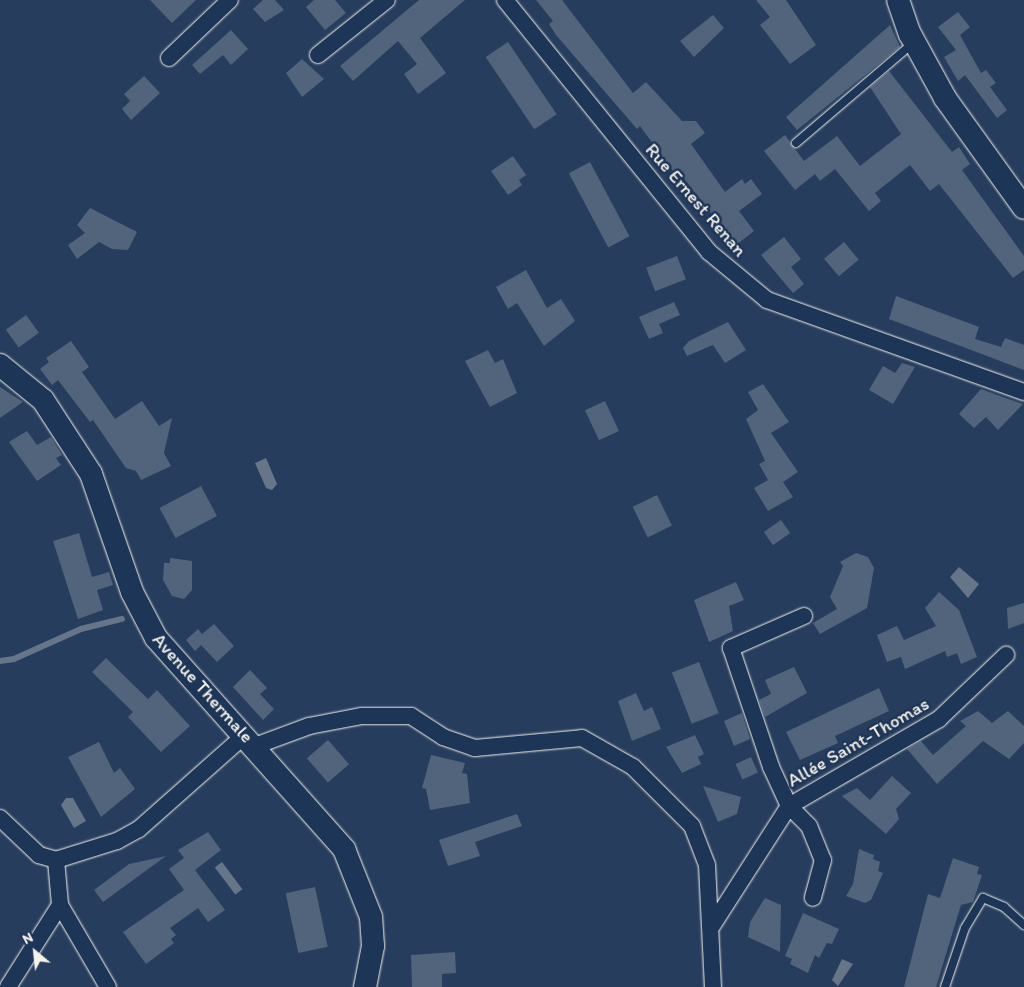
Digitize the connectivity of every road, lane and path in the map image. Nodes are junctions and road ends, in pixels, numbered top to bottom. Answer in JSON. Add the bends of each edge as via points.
{"nodes":[{"id":1,"x":230,"y":0,"type":"edge"},
{"id":2,"x":386,"y":0,"type":"edge"},
{"id":3,"x":506,"y":0,"type":"edge"},
{"id":4,"x":898,"y":0,"type":"edge"},
{"id":5,"x":914,"y":42,"type":"junction"},
{"id":6,"x":318,"y":55,"type":"dead end"},
{"id":7,"x":169,"y":58,"type":"dead end"},
{"id":8,"x":796,"y":143,"type":"dead end"},
{"id":9,"x":1024,"y":208,"type":"edge"},
{"id":10,"x":0,"y":365,"type":"edge"},
{"id":11,"x":1024,"y":392,"type":"edge"},
{"id":12,"x":804,"y":616,"type":"dead end"},
{"id":13,"x":1006,"y":655,"type":"dead end"},
{"id":14,"x":250,"y":740,"type":"junction"},
{"id":15,"x":789,"y":806,"type":"junction"},
{"id":16,"x":0,"y":818,"type":"edge"},
{"id":17,"x":56,"y":860,"type":"junction"},
{"id":18,"x":813,"y":898,"type":"dead end"},
{"id":19,"x":60,"y":905,"type":"junction"},
{"id":20,"x":1024,"y":925,"type":"edge"},
{"id":21,"x":712,"y":926,"type":"junction"},
{"id":22,"x":8,"y":987,"type":"edge"},
{"id":23,"x":108,"y":987,"type":"edge"},
{"id":24,"x":365,"y":987,"type":"edge"},
{"id":25,"x":712,"y":987,"type":"edge"},
{"id":26,"x":946,"y":987,"type":"edge"}],
"edges":[{"from":1,"to":7,"type":"street"},
{"from":2,"to":6,"type":"street"},
{"from":3,"to":11,"type":"street","name":"Rue Ernest Renan","via":[[709,252],[767,300]]},
{"from":4,"to":5,"type":"main road"},
{"from":5,"to":8,"type":"lane"},
{"from":5,"to":9,"type":"main road","via":[[945,98]]},
{"from":10,"to":14,"type":"main road","name":"Avenue Thermale","via":[[43,400],[91,474],[147,625]]},
{"from":12,"to":15,"type":"street","via":[[731,648]]},
{"from":13,"to":15,"type":"street","name":"Allée Saint-Thomas","via":[[939,719]]},
{"from":14,"to":17,"type":"street","via":[[140,829],[117,841]]},
{"from":14,"to":21,"type":"street","via":[[362,716],[412,716],[442,737],[475,748],[582,738],[632,767],[692,826],[707,865]]},
{"from":14,"to":24,"type":"main road","name":"Avenue Thermale","via":[[328,826],[353,866],[373,931]]},
{"from":15,"to":18,"type":"street","via":[[809,826],[824,860]]},
{"from":15,"to":21,"type":"street","name":"Allée Saint-Thomas"},
{"from":16,"to":17,"type":"street","via":[[40,855]]},
{"from":17,"to":19,"type":"street"},
{"from":19,"to":22,"type":"street"},
{"from":19,"to":23,"type":"street"},
{"from":20,"to":26,"type":"lane","via":[[1011,911],[983,898],[965,928]]},
{"from":21,"to":25,"type":"street"}]}
